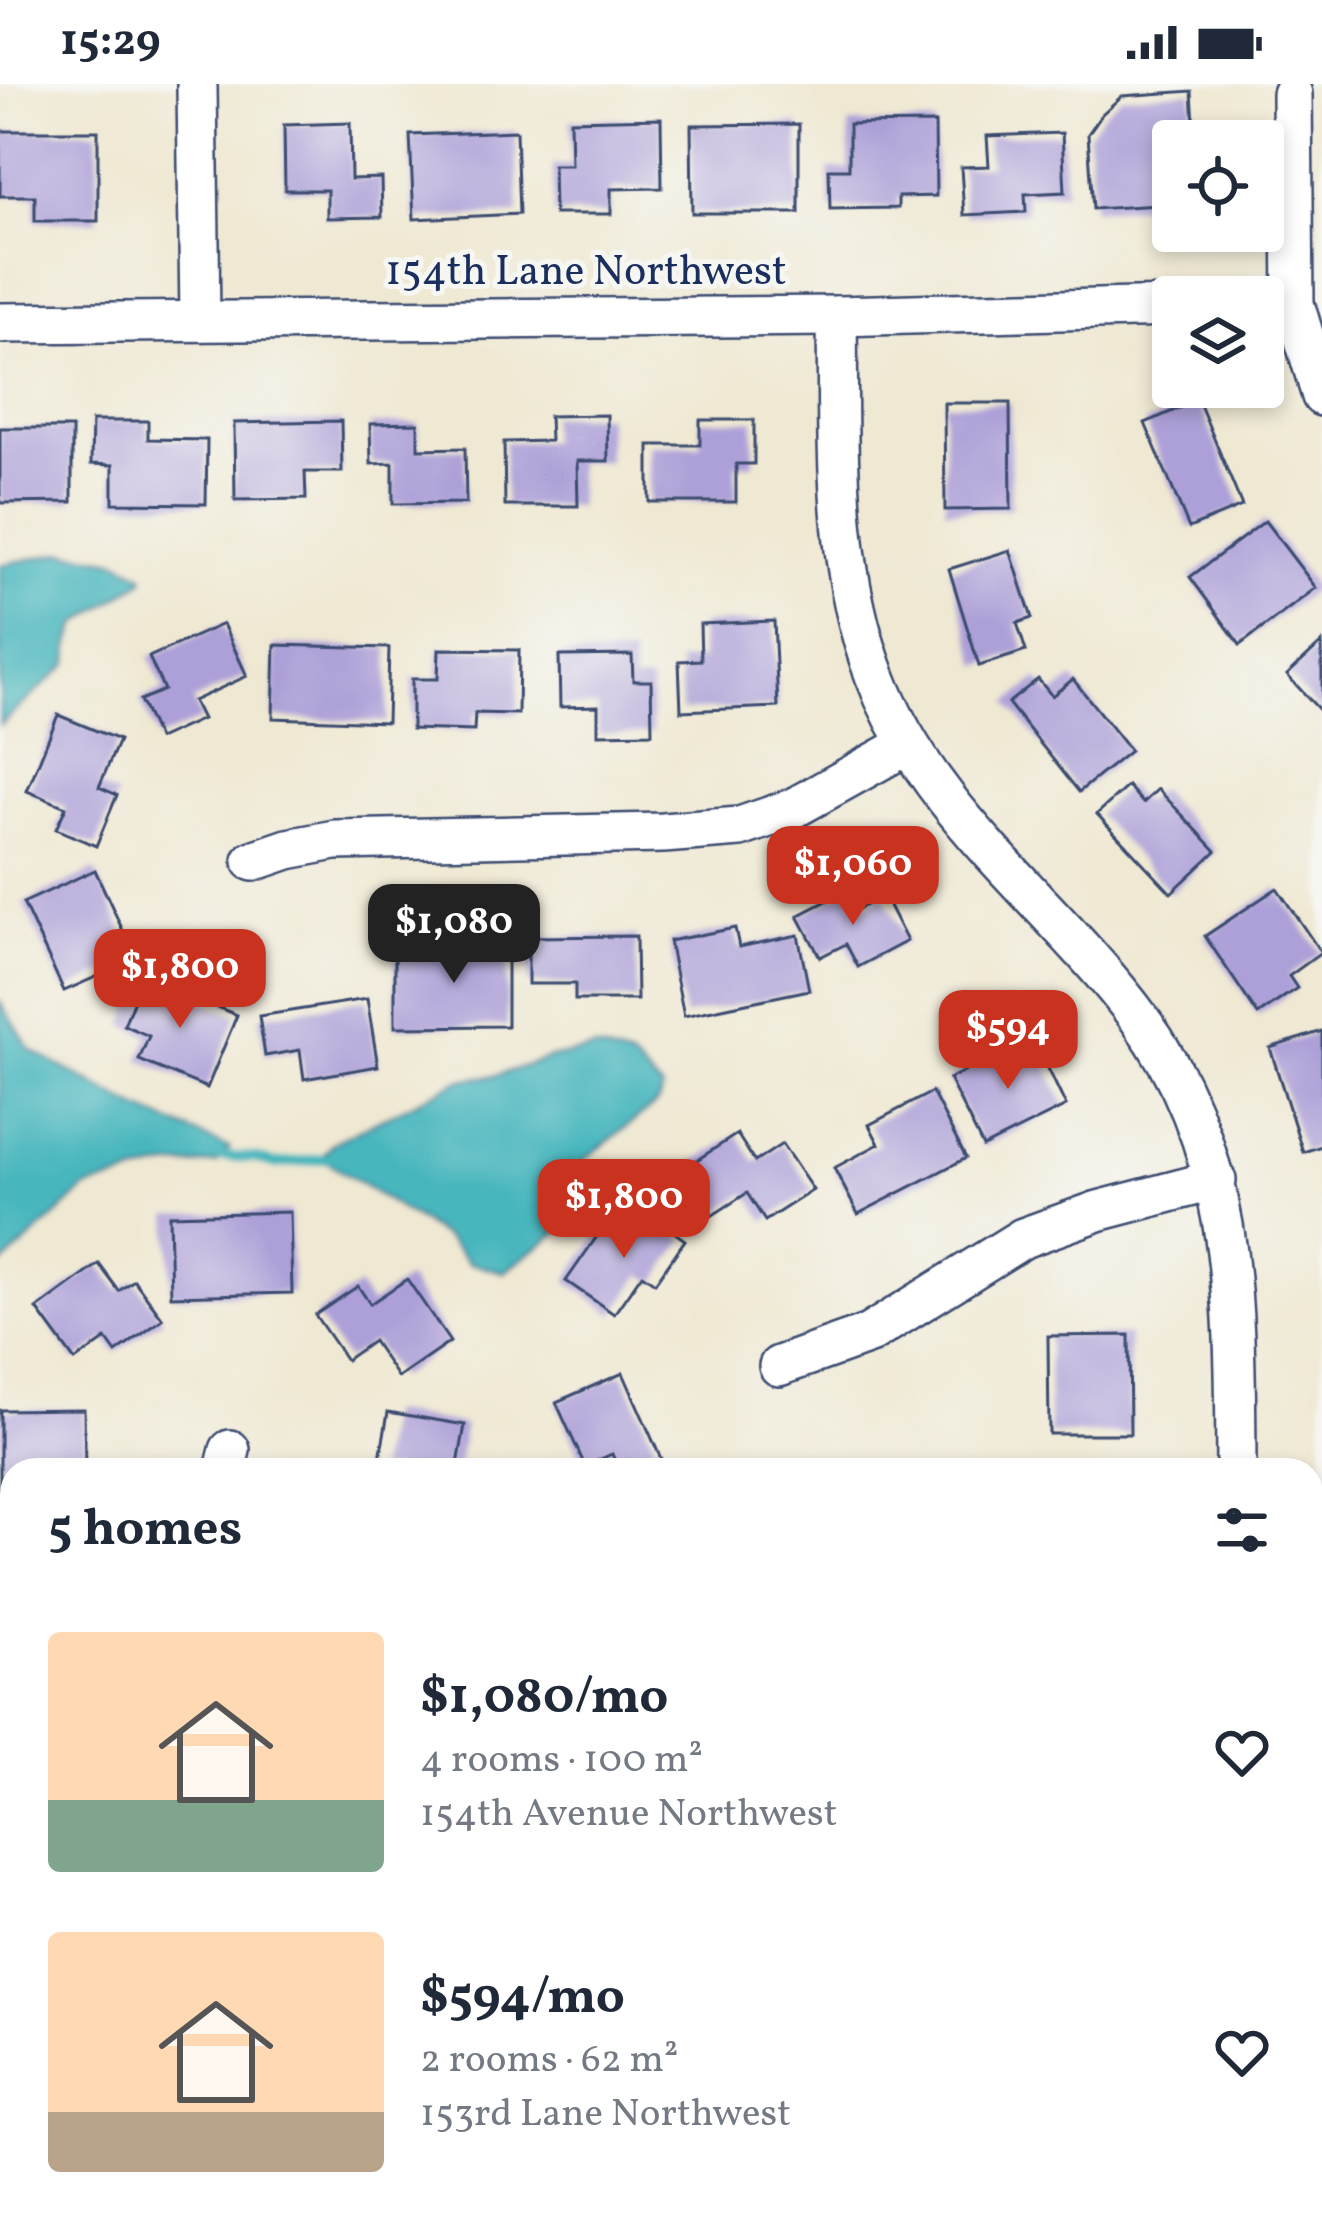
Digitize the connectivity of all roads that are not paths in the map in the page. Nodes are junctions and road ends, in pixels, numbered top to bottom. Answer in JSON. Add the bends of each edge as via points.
{"nodes":[{"id":1,"x":197,"y":86,"type":"edge"},
{"id":2,"x":1292,"y":94,"type":"dead end"},
{"id":3,"x":1280,"y":276,"type":"edge"},
{"id":4,"x":1152,"y":308,"type":"edge"},
{"id":5,"x":837,"y":316,"type":"junction"},
{"id":6,"x":1284,"y":317,"type":"edge"},
{"id":7,"x":200,"y":319,"type":"junction"},
{"id":8,"x":0,"y":323,"type":"edge"},
{"id":9,"x":1322,"y":396,"type":"edge"},
{"id":10,"x":907,"y":745,"type":"junction"},
{"id":11,"x":253,"y":861,"type":"dead end"},
{"id":12,"x":1216,"y":1180,"type":"junction"},
{"id":13,"x":779,"y":1366,"type":"dead end"},
{"id":14,"x":1236,"y":1458,"type":"edge"}],
"edges":[{"from":1,"to":7,"type":"street"},
{"from":2,"to":3,"type":"street"},
{"from":4,"to":5,"type":"street","name":"154th Lane Northwest"},
{"from":5,"to":7,"type":"street","name":"154th Lane Northwest"},
{"from":5,"to":10,"type":"street","via":[[844,558],[875,677]]},
{"from":6,"to":9,"type":"street"},
{"from":7,"to":8,"type":"street","name":"154th Lane Northwest"},
{"from":10,"to":11,"type":"street","via":[[792,809],[740,827],[335,840]]},
{"from":10,"to":12,"type":"street","via":[[1138,1017],[1178,1078]]},
{"from":12,"to":13,"type":"street","via":[[1023,1238],[869,1334]]},
{"from":12,"to":14,"type":"street","via":[[1231,1256]]}]}
